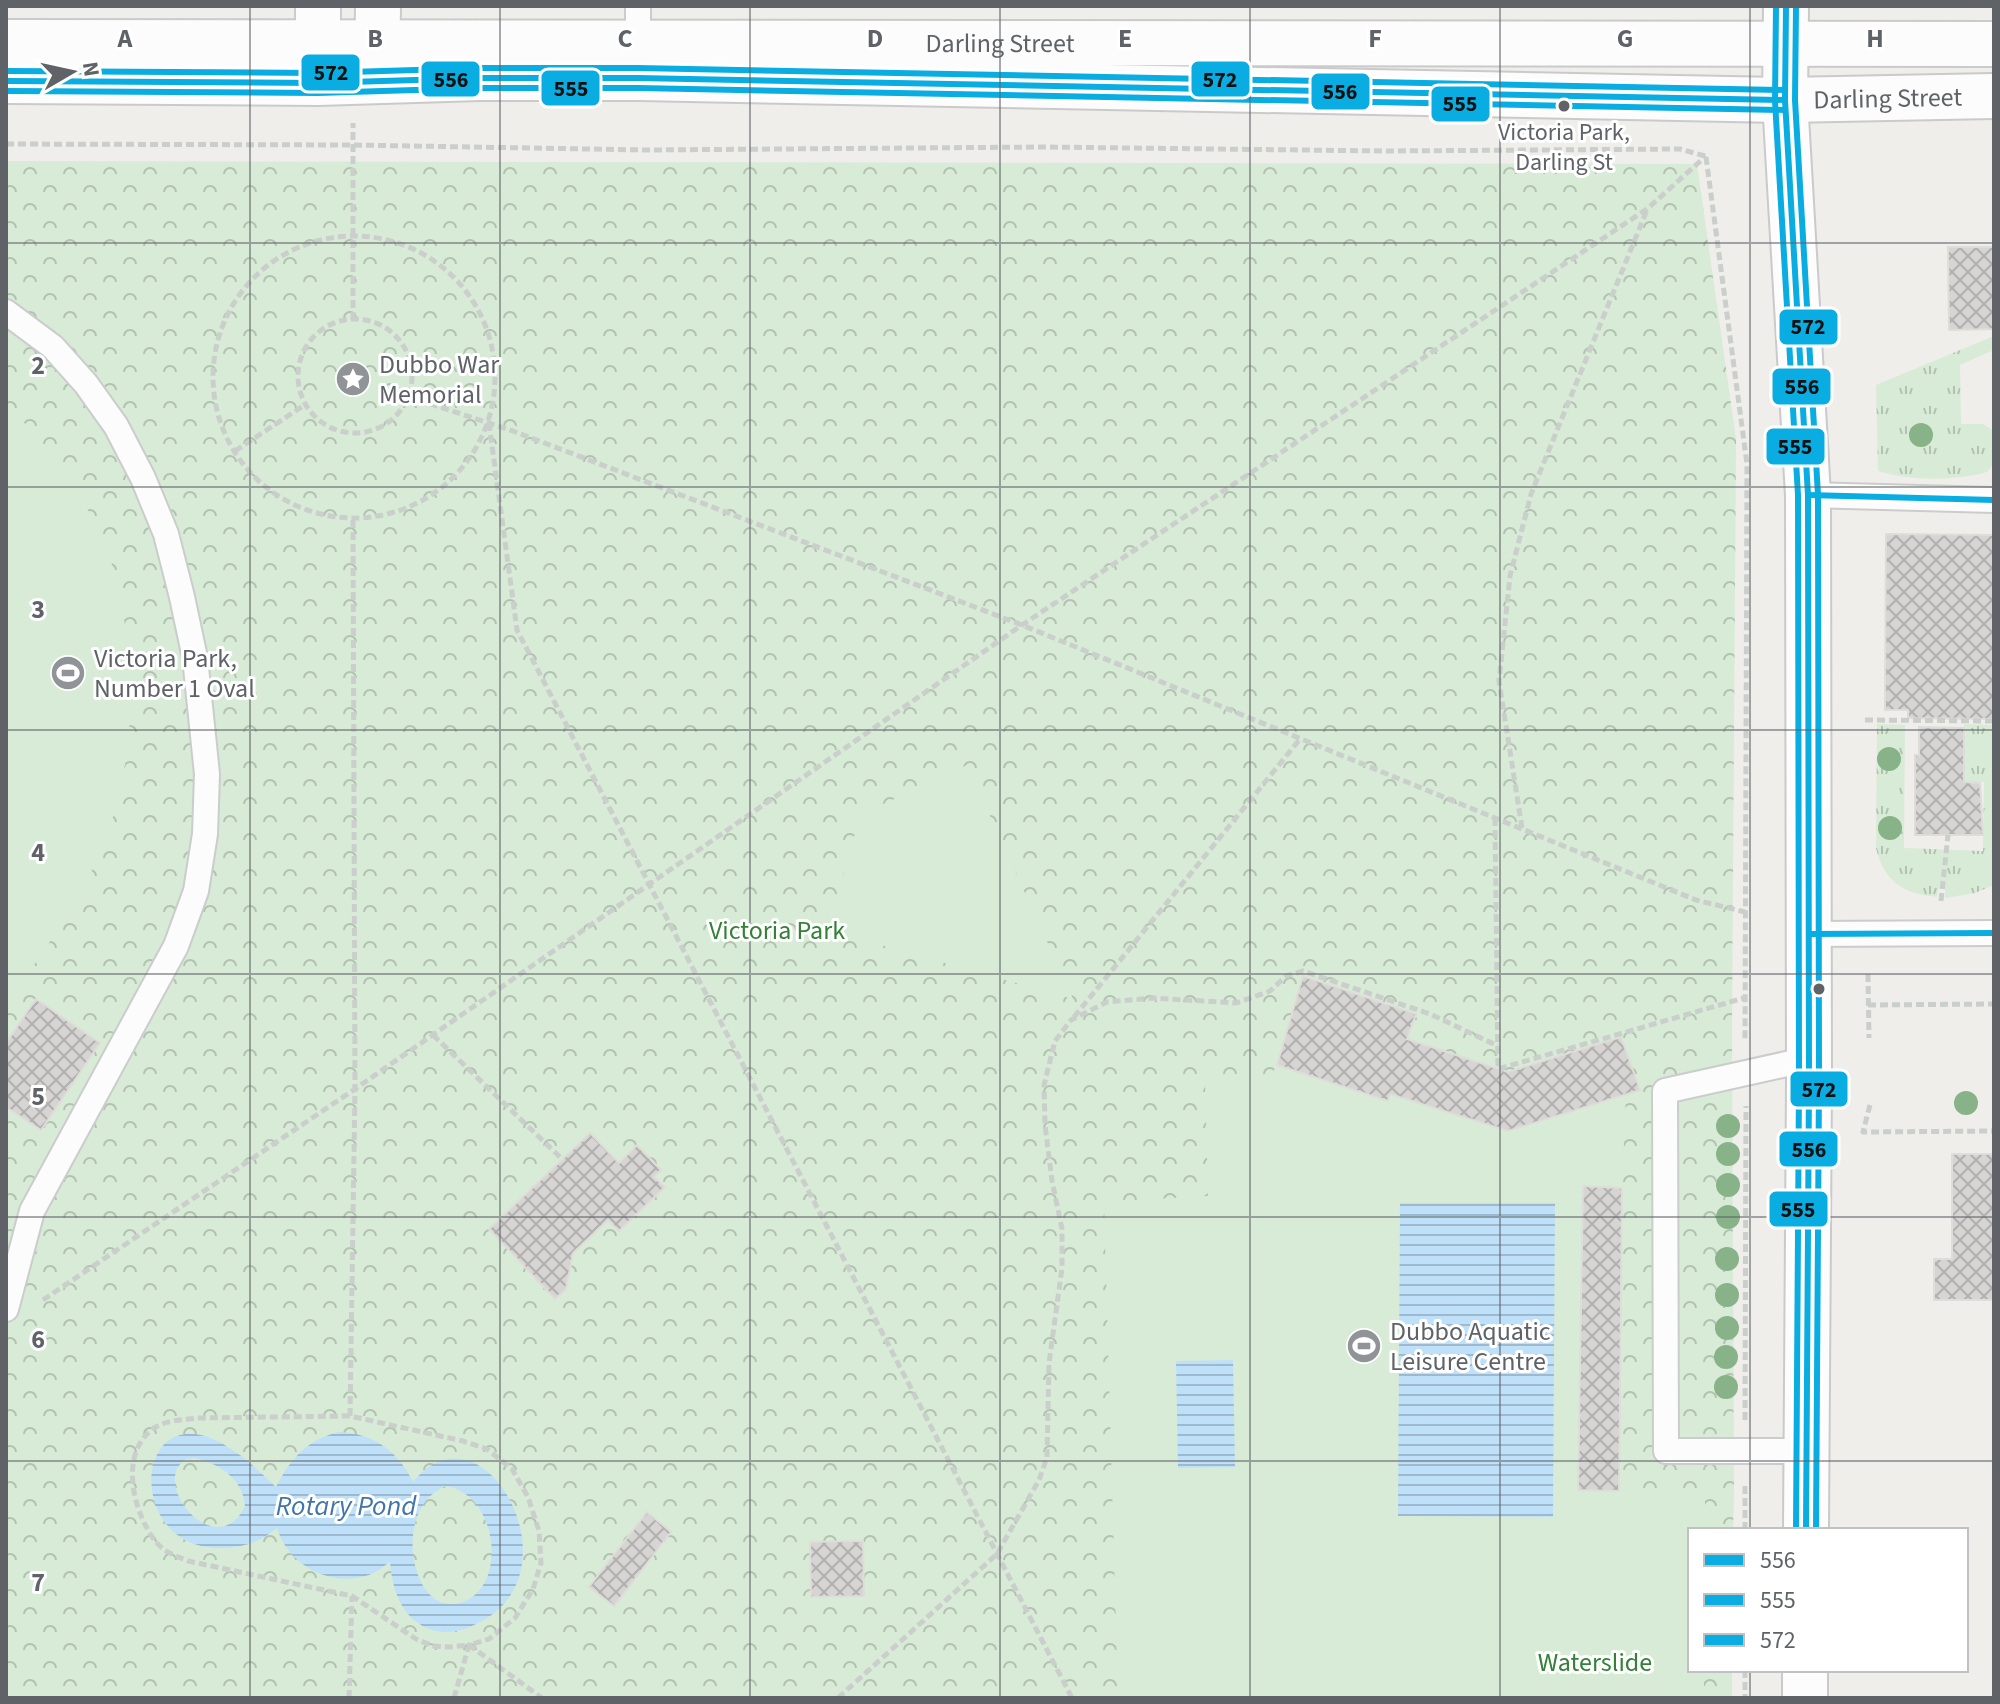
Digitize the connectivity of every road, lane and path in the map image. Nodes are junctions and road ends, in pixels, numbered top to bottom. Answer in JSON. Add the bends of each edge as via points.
{"nodes":[{"id":1,"x":1786,"y":25,"type":"edge"},
{"id":2,"x":6,"y":42,"type":"edge"},
{"id":3,"x":638,"y":42,"type":"edge"},
{"id":4,"x":1994,"y":44,"type":"edge"},
{"id":5,"x":348,"y":49,"type":"edge"},
{"id":6,"x":6,"y":81,"type":"edge"},
{"id":7,"x":1994,"y":96,"type":"edge"},
{"id":8,"x":1785,"y":100,"type":"junction"},
{"id":9,"x":6,"y":144,"type":"edge"},
{"id":10,"x":353,"y":145,"type":"junction"},
{"id":11,"x":1706,"y":156,"type":"junction"},
{"id":12,"x":1647,"y":209,"type":"junction"},
{"id":13,"x":352,"y":236,"type":"junction"},
{"id":14,"x":6,"y":312,"type":"edge"},
{"id":15,"x":353,"y":320,"type":"junction"},
{"id":16,"x":407,"y":396,"type":"junction"},
{"id":17,"x":306,"y":404,"type":"junction"},
{"id":18,"x":489,"y":423,"type":"junction"},
{"id":19,"x":235,"y":451,"type":"junction"},
{"id":20,"x":1808,"y":495,"type":"junction"},
{"id":21,"x":1994,"y":500,"type":"edge"},
{"id":22,"x":353,"y":518,"type":"junction"},
{"id":23,"x":1022,"y":625,"type":"junction"},
{"id":24,"x":1865,"y":720,"type":"dead end"},
{"id":25,"x":1994,"y":721,"type":"edge"},
{"id":26,"x":1301,"y":739,"type":"junction"},
{"id":27,"x":1495,"y":818,"type":"junction"},
{"id":28,"x":1522,"y":829,"type":"junction"},
{"id":29,"x":1948,"y":835,"type":"dead end"},
{"id":30,"x":649,"y":884,"type":"junction"},
{"id":31,"x":1941,"y":906,"type":"dead end"},
{"id":32,"x":1745,"y":912,"type":"junction"},
{"id":33,"x":1994,"y":933,"type":"edge"},
{"id":34,"x":1809,"y":934,"type":"junction"},
{"id":35,"x":1868,"y":974,"type":"dead end"},
{"id":36,"x":1744,"y":998,"type":"junction"},
{"id":37,"x":1994,"y":1004,"type":"edge"},
{"id":38,"x":1868,"y":1005,"type":"junction"},
{"id":39,"x":1071,"y":1020,"type":"junction"},
{"id":40,"x":433,"y":1035,"type":"junction"},
{"id":41,"x":1869,"y":1038,"type":"dead end"},
{"id":42,"x":1498,"y":1046,"type":"junction"},
{"id":43,"x":1809,"y":1059,"type":"junction"},
{"id":44,"x":1746,"y":1073,"type":"junction"},
{"id":45,"x":355,"y":1089,"type":"junction"},
{"id":46,"x":1870,"y":1105,"type":"dead end"},
{"id":47,"x":1994,"y":1131,"type":"edge"},
{"id":48,"x":562,"y":1159,"type":"dead end"},
{"id":49,"x":31,"y":1308,"type":"dead end"},
{"id":50,"x":6,"y":1309,"type":"edge"},
{"id":51,"x":350,"y":1416,"type":"junction"},
{"id":52,"x":1745,"y":1451,"type":"junction"},
{"id":53,"x":1807,"y":1451,"type":"junction"},
{"id":54,"x":1745,"y":1528,"type":"edge"},
{"id":55,"x":1806,"y":1528,"type":"edge"},
{"id":56,"x":997,"y":1554,"type":"junction"},
{"id":57,"x":352,"y":1596,"type":"junction"},
{"id":58,"x":469,"y":1645,"type":"junction"},
{"id":59,"x":1745,"y":1672,"type":"edge"},
{"id":60,"x":1805,"y":1672,"type":"edge"},
{"id":61,"x":349,"y":1698,"type":"edge"},
{"id":62,"x":454,"y":1698,"type":"edge"},
{"id":63,"x":542,"y":1698,"type":"edge"},
{"id":64,"x":838,"y":1698,"type":"edge"},
{"id":65,"x":1072,"y":1698,"type":"edge"},
{"id":66,"x":1745,"y":1698,"type":"edge"},
{"id":67,"x":1805,"y":1698,"type":"edge"}],
"edges":[{"from":1,"to":3,"type":"street","name":"Darling Street"},
{"from":1,"to":4,"type":"street","name":"Darling Street"},
{"from":1,"to":8,"type":"street"},
{"from":2,"to":5,"type":"street","name":"Darling Street"},
{"from":3,"to":5,"type":"street","name":"Darling Street","via":[[480,78]]},
{"from":3,"to":8,"type":"street","name":"Darling Street"},
{"from":5,"to":6,"type":"street","name":"Darling Street"},
{"from":5,"to":10,"type":"path"},
{"from":7,"to":8,"type":"street","name":"Darling Street"},
{"from":8,"to":20,"type":"street"},
{"from":9,"to":10,"type":"path"},
{"from":10,"to":11,"type":"path","via":[[648,150],[1680,149]]},
{"from":10,"to":13,"type":"path"},
{"from":11,"to":12,"type":"path"},
{"from":11,"to":32,"type":"path","via":[[1747,464]]},
{"from":12,"to":23,"type":"path"},
{"from":12,"to":28,"type":"path","via":[[1531,494],[1510,576],[1499,681]]},
{"from":13,"to":15,"type":"path"},
{"from":13,"to":18,"type":"path","via":[[388,238],[430,256],[465,287],[488,329],[497,376]]},
{"from":13,"to":19,"type":"path","via":[[298,246],[259,271],[230,307],[215,351],[214,396]]},
{"from":14,"to":50,"type":"lane","via":[[53,347],[86,384],[143,478],[166,534],[182,597],[195,658],[207,774],[196,891],[176,946],[32,1211]]},
{"from":15,"to":16,"type":"path","via":[[366,320],[399,339],[411,372]]},
{"from":15,"to":17,"type":"path","via":[[328,325],[302,354],[298,373]]},
{"from":16,"to":17,"type":"path","via":[[391,420],[359,433],[324,424]]},
{"from":16,"to":18,"type":"path"},
{"from":17,"to":19,"type":"path"},
{"from":18,"to":22,"type":"path","via":[[466,465],[431,498],[387,516]]},
{"from":18,"to":23,"type":"path"},
{"from":18,"to":30,"type":"path","via":[[517,630]]},
{"from":19,"to":22,"type":"path","via":[[254,478],[293,506]]},
{"from":20,"to":21,"type":"lane"},
{"from":20,"to":34,"type":"street"},
{"from":22,"to":45,"type":"path"},
{"from":23,"to":26,"type":"path"},
{"from":23,"to":30,"type":"path"},
{"from":24,"to":25,"type":"path"},
{"from":26,"to":27,"type":"path"},
{"from":26,"to":39,"type":"path"},
{"from":27,"to":28,"type":"path"},
{"from":27,"to":42,"type":"path"},
{"from":28,"to":32,"type":"path","via":[[1696,900]]},
{"from":29,"to":31,"type":"path"},
{"from":30,"to":40,"type":"path"},
{"from":30,"to":56,"type":"path"},
{"from":32,"to":36,"type":"path"},
{"from":33,"to":34,"type":"lane"},
{"from":34,"to":43,"type":"street"},
{"from":35,"to":38,"type":"path"},
{"from":36,"to":42,"type":"path","via":[[1498,1069]]},
{"from":36,"to":44,"type":"path"},
{"from":37,"to":38,"type":"path"},
{"from":38,"to":41,"type":"path"},
{"from":39,"to":42,"type":"path","via":[[1107,1002],[1153,998],[1236,1003],[1303,971],[1430,1014]]},
{"from":39,"to":56,"type":"path","via":[[1055,1041],[1044,1085],[1062,1229],[1049,1363],[1047,1457]]},
{"from":40,"to":45,"type":"path"},
{"from":40,"to":48,"type":"path"},
{"from":43,"to":44,"type":"lane"},
{"from":43,"to":53,"type":"street"},
{"from":44,"to":52,"type":"path"},
{"from":44,"to":52,"type":"lane","via":[[1665,1091],[1666,1451]]},
{"from":45,"to":49,"type":"path"},
{"from":45,"to":51,"type":"path"},
{"from":46,"to":47,"type":"path","via":[[1863,1132]]},
{"from":51,"to":57,"type":"path","via":[[172,1421],[153,1429],[133,1466],[134,1497],[157,1542],[169,1553]]},
{"from":51,"to":58,"type":"path","via":[[487,1449],[512,1469],[528,1497],[540,1541],[541,1563],[533,1589],[502,1630]]},
{"from":52,"to":53,"type":"lane"},
{"from":52,"to":54,"type":"path"},
{"from":53,"to":55,"type":"street"},
{"from":56,"to":64,"type":"path"},
{"from":56,"to":65,"type":"path"},
{"from":57,"to":58,"type":"path","via":[[416,1639],[433,1646]]},
{"from":57,"to":61,"type":"path"},
{"from":58,"to":62,"type":"path"},
{"from":58,"to":63,"type":"path"},
{"from":59,"to":66,"type":"path"},
{"from":60,"to":67,"type":"street"}]}
